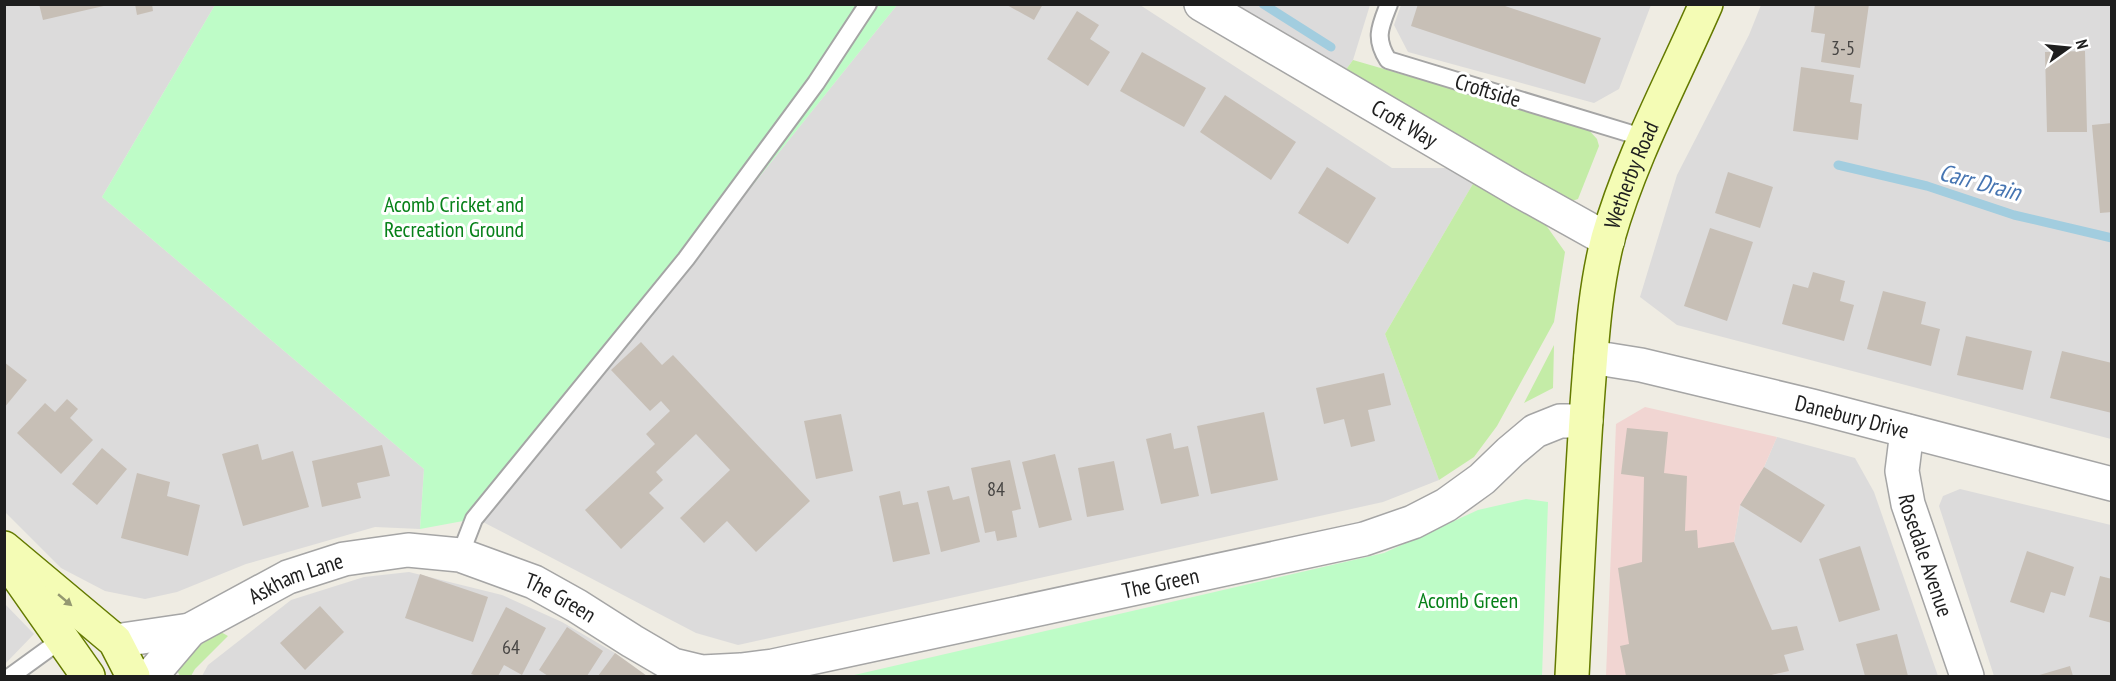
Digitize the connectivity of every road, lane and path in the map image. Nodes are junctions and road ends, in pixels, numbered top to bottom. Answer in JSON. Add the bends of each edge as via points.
{"nodes":[{"id":1,"x":868,"y":4,"type":"edge"},
{"id":2,"x":1201,"y":4,"type":"edge"},
{"id":3,"x":1389,"y":4,"type":"edge"},
{"id":4,"x":1706,"y":4,"type":"edge"},
{"id":5,"x":1645,"y":138,"type":"junction"},
{"id":6,"x":1608,"y":240,"type":"junction"},
{"id":7,"x":1591,"y":357,"type":"junction"},
{"id":8,"x":1586,"y":421,"type":"junction"},
{"id":9,"x":1907,"y":431,"type":"junction"},
{"id":10,"x":2112,"y":484,"type":"edge"},
{"id":11,"x":4,"y":548,"type":"edge"},
{"id":12,"x":408,"y":550,"type":"joint"},
{"id":13,"x":460,"y":555,"type":"junction"},
{"id":14,"x":4,"y":558,"type":"edge"},
{"id":15,"x":190,"y":630,"type":"junction"},
{"id":16,"x":62,"y":639,"type":"junction"},
{"id":17,"x":115,"y":641,"type":"junction"},
{"id":18,"x":705,"y":674,"type":"edge"},
{"id":19,"x":11,"y":676,"type":"edge"},
{"id":20,"x":88,"y":676,"type":"edge"},
{"id":21,"x":133,"y":676,"type":"edge"},
{"id":22,"x":151,"y":676,"type":"edge"},
{"id":23,"x":1572,"y":676,"type":"edge"},
{"id":24,"x":1966,"y":676,"type":"edge"}],
"edges":[{"from":1,"to":13,"type":"lane","via":[[816,83],[686,259],[474,519]]},
{"from":2,"to":6,"type":"street","name":"Croft Way"},
{"from":3,"to":5,"type":"lane","name":"Croftside","via":[[1378,31],[1381,49],[1388,60]]},
{"from":4,"to":5,"type":"main road","name":"Wetherby Road"},
{"from":5,"to":6,"type":"main road","name":"Wetherby Road"},
{"from":6,"to":7,"type":"main road","name":"Wetherby Road","via":[[1597,293]]},
{"from":7,"to":8,"type":"main road"},
{"from":7,"to":9,"type":"street","name":"Danebury Drive"},
{"from":8,"to":18,"type":"street","name":"The Green","via":[[1560,421],[1535,430],[1446,506],[1364,540],[773,666]]},
{"from":8,"to":23,"type":"main road"},
{"from":9,"to":10,"type":"street","name":"Danebury Drive"},
{"from":9,"to":24,"type":"street","name":"Rosedale Avenue","via":[[1902,471],[1908,504]]},
{"from":11,"to":17,"type":"main road","one_way":true},
{"from":12,"to":13,"type":"street","name":"The Green"},
{"from":12,"to":15,"type":"street","name":"Askham Lane","via":[[344,559],[288,576]]},
{"from":13,"to":18,"type":"street","name":"The Green","via":[[534,582],[673,665]]},
{"from":14,"to":16,"type":"main road"},
{"from":15,"to":17,"type":"street","name":"Askham Lane"},
{"from":15,"to":22,"type":"street","name":"Askham Lane"},
{"from":16,"to":19,"type":"lane"},
{"from":16,"to":20,"type":"main road"},
{"from":17,"to":21,"type":"main road"}]}
